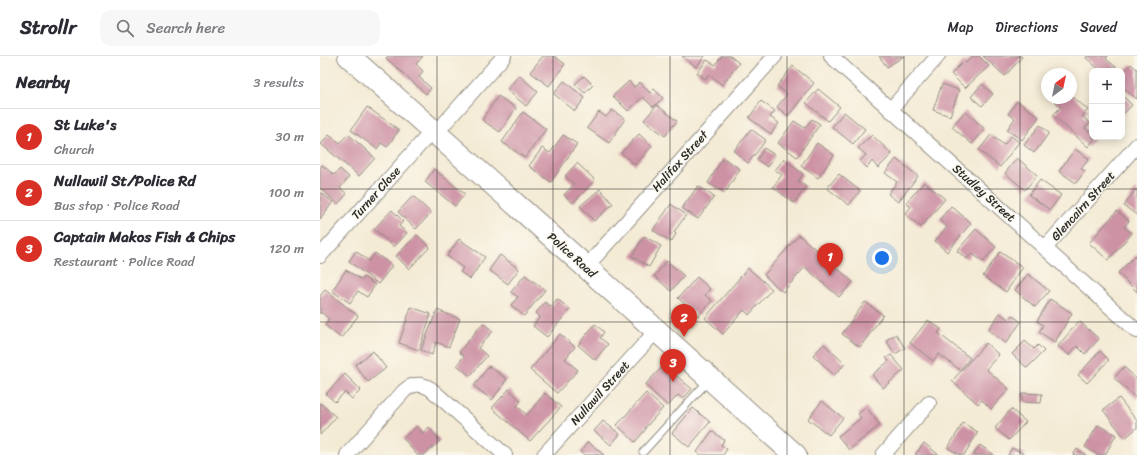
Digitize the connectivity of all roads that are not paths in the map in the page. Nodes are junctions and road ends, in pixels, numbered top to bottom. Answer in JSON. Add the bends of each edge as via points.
{"nodes":[{"id":1,"x":349,"y":56,"type":"edge"},
{"id":2,"x":504,"y":56,"type":"edge"},
{"id":3,"x":775,"y":56,"type":"edge"},
{"id":4,"x":831,"y":56,"type":"edge"},
{"id":5,"x":938,"y":56,"type":"edge"},
{"id":6,"x":890,"y":110,"type":"junction"},
{"id":7,"x":434,"y":131,"type":"junction"},
{"id":8,"x":1137,"y":145,"type":"edge"},
{"id":9,"x":1045,"y":248,"type":"junction"},
{"id":10,"x":320,"y":256,"type":"edge"},
{"id":11,"x":586,"y":267,"type":"junction"},
{"id":12,"x":657,"y":330,"type":"junction"},
{"id":13,"x":1137,"y":331,"type":"edge"},
{"id":14,"x":710,"y":378,"type":"junction"},
{"id":15,"x":929,"y":403,"type":"dead end"},
{"id":16,"x":643,"y":452,"type":"dead end"},
{"id":17,"x":347,"y":455,"type":"edge"},
{"id":18,"x":505,"y":455,"type":"edge"},
{"id":19,"x":544,"y":455,"type":"edge"},
{"id":20,"x":795,"y":455,"type":"edge"},
{"id":21,"x":883,"y":455,"type":"edge"}],
"edges":[{"from":1,"to":7,"type":"main road","name":"Police Road"},
{"from":2,"to":7,"type":"street","name":"Turner Close"},
{"from":3,"to":11,"type":"street","name":"Halifax Street"},
{"from":4,"to":6,"type":"street","name":"Studley Street"},
{"from":5,"to":6,"type":"street"},
{"from":6,"to":9,"type":"street","name":"Studley Street"},
{"from":7,"to":10,"type":"street","name":"Turner Close"},
{"from":7,"to":11,"type":"main road","name":"Police Road"},
{"from":8,"to":9,"type":"street","name":"Glencairn Street"},
{"from":9,"to":13,"type":"street","name":"Studley Street"},
{"from":11,"to":12,"type":"main road","name":"Police Road"},
{"from":12,"to":14,"type":"main road","name":"Police Road"},
{"from":12,"to":19,"type":"street","name":"Nullawil Street"},
{"from":14,"to":16,"type":"lane"},
{"from":14,"to":20,"type":"main road","name":"Police Road"},
{"from":15,"to":21,"type":"street"},
{"from":17,"to":18,"type":"street","via":[[404,391],[416,384],[431,389]]}]}
